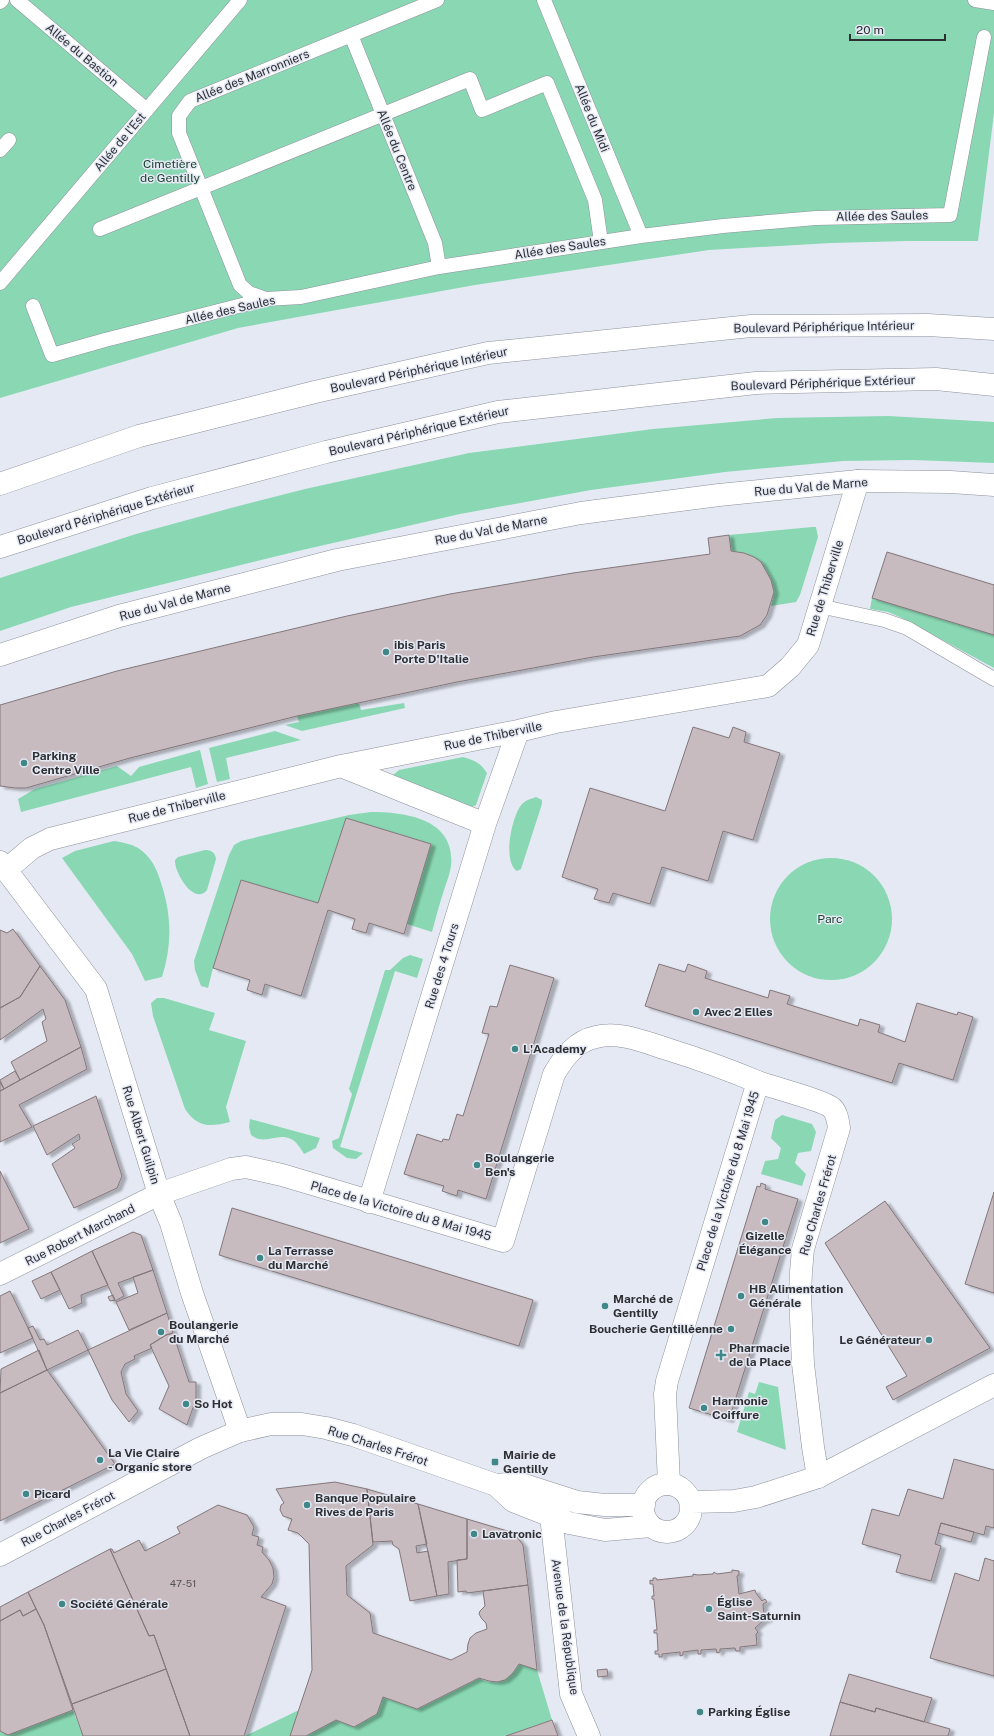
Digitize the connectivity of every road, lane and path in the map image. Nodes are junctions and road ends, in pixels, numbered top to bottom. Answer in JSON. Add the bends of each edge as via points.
{"nodes":[{"id":1,"x":17,"y":0,"type":"edge"},
{"id":2,"x":240,"y":0,"type":"edge"},
{"id":3,"x":438,"y":0,"type":"edge"},
{"id":4,"x":544,"y":0,"type":"edge"},
{"id":5,"x":975,"y":0,"type":"edge"},
{"id":6,"x":994,"y":4,"type":"edge"},
{"id":7,"x":351,"y":35,"type":"junction"},
{"id":8,"x":984,"y":37,"type":"dead end"},
{"id":9,"x":147,"y":110,"type":"junction"},
{"id":10,"x":383,"y":114,"type":"junction"},
{"id":11,"x":201,"y":188,"type":"junction"},
{"id":12,"x":100,"y":229,"type":"dead end"},
{"id":13,"x":641,"y":236,"type":"junction"},
{"id":14,"x":601,"y":242,"type":"junction"},
{"id":15,"x":439,"y":267,"type":"junction"},
{"id":16,"x":0,"y":282,"type":"edge"},
{"id":17,"x":266,"y":299,"type":"junction"},
{"id":18,"x":33,"y":306,"type":"dead end"},
{"id":19,"x":994,"y":329,"type":"edge"},
{"id":20,"x":994,"y":385,"type":"edge"},
{"id":21,"x":858,"y":481,"type":"junction"},
{"id":22,"x":0,"y":484,"type":"edge"},
{"id":23,"x":994,"y":485,"type":"edge"},
{"id":24,"x":0,"y":548,"type":"edge"},
{"id":25,"x":820,"y":606,"type":"junction"},
{"id":26,"x":0,"y":655,"type":"edge"},
{"id":27,"x":994,"y":679,"type":"edge"},
{"id":28,"x":518,"y":732,"type":"junction"},
{"id":29,"x":341,"y":766,"type":"junction"},
{"id":30,"x":486,"y":824,"type":"junction"},
{"id":31,"x":3,"y":866,"type":"edge"},
{"id":32,"x":758,"y":1082,"type":"junction"},
{"id":33,"x":159,"y":1194,"type":"junction"},
{"id":34,"x":369,"y":1202,"type":"junction"},
{"id":35,"x":0,"y":1274,"type":"edge"},
{"id":36,"x":994,"y":1385,"type":"edge"},
{"id":37,"x":240,"y":1431,"type":"junction"},
{"id":38,"x":818,"y":1477,"type":"junction"},
{"id":39,"x":669,"y":1484,"type":"junction"},
{"id":40,"x":496,"y":1485,"type":"junction"},
{"id":41,"x":691,"y":1502,"type":"junction"},
{"id":42,"x":644,"y":1505,"type":"junction"},
{"id":43,"x":551,"y":1516,"type":"junction"},
{"id":44,"x":651,"y":1526,"type":"junction"},
{"id":45,"x":0,"y":1555,"type":"edge"},
{"id":46,"x":589,"y":1736,"type":"edge"}],
"edges":[{"from":1,"to":9,"type":"lane","name":"Allée du Bastion"},
{"from":2,"to":9,"type":"lane","name":"Allée de l'Est"},
{"from":3,"to":7,"type":"lane","name":"Allée des Marronniers"},
{"from":4,"to":13,"type":"lane","name":"Allée du Midi"},
{"from":5,"to":6,"type":"lane"},
{"from":7,"to":10,"type":"lane","name":"Allée du Centre"},
{"from":7,"to":11,"type":"lane","name":"Allée des Marronniers","via":[[190,101],[179,116],[179,133]]},
{"from":8,"to":13,"type":"lane","name":"Allée des Saules","via":[[950,215],[816,218]]},
{"from":9,"to":16,"type":"lane","name":"Allée de l'Est"},
{"from":10,"to":11,"type":"lane"},
{"from":10,"to":14,"type":"lane","via":[[470,79],[482,110],[547,83],[595,200]]},
{"from":10,"to":15,"type":"lane","name":"Allée du Centre","via":[[435,243]]},
{"from":11,"to":12,"type":"lane"},
{"from":11,"to":17,"type":"lane","name":"Allée des Marronniers","via":[[240,284],[249,293]]},
{"from":13,"to":14,"type":"lane","name":"Allée des Saules"},
{"from":14,"to":15,"type":"lane","name":"Allée des Saules"},
{"from":15,"to":17,"type":"lane","name":"Allée des Saules","via":[[301,296]]},
{"from":17,"to":18,"type":"lane","name":"Allée des Saules","via":[[52,355]]},
{"from":19,"to":22,"type":"main road","name":"Boulevard Périphérique Intérieur","via":[[928,325],[751,326],[488,354],[315,392],[139,436]]},
{"from":20,"to":24,"type":"main road","name":"Boulevard Périphérique Extérieur","via":[[936,379],[756,383],[498,412],[326,452],[152,498]]},
{"from":21,"to":23,"type":"main road","name":"Rue du Val de Marne"},
{"from":21,"to":25,"type":"main road","name":"Rue de Thiberville"},
{"from":21,"to":26,"type":"main road","name":"Rue du Val de Marne","via":[[719,495],[581,513],[337,560],[119,616]]},
{"from":25,"to":27,"type":"lane","via":[[884,620],[907,628]]},
{"from":25,"to":28,"type":"main road","name":"Rue de Thiberville","via":[[808,646],[790,667],[768,686],[556,722]]},
{"from":28,"to":29,"type":"main road","name":"Rue de Thiberville"},
{"from":28,"to":30,"type":"main road","name":"Rue des 4 Tours"},
{"from":29,"to":30,"type":"main road"},
{"from":29,"to":31,"type":"main road","name":"Rue de Thiberville","via":[[50,839]]},
{"from":30,"to":34,"type":"main road","name":"Rue des 4 Tours"},
{"from":31,"to":33,"type":"main road","name":"Rue Albert Guilpin","via":[[96,989]]},
{"from":32,"to":34,"type":"main road","name":"Place de la Victoire du 8 Mai 1945","via":[[718,1065],[630,1037],[595,1037],[581,1042],[569,1052],[554,1074],[503,1241]]},
{"from":32,"to":38,"type":"main road","name":"Rue Charles Frérot","via":[[832,1107],[840,1128],[803,1249],[801,1272],[803,1364]]},
{"from":32,"to":39,"type":"main road","name":"Place de la Victoire du 8 Mai 1945","via":[[667,1381],[665,1394]]},
{"from":33,"to":34,"type":"main road","name":"Place de la Victoire du 8 Mai 1945","via":[[231,1169],[246,1167],[282,1175]]},
{"from":33,"to":35,"type":"main road","name":"Rue Robert Marchand"},
{"from":33,"to":37,"type":"main road","name":"Rue Albert Guilpin"},
{"from":36,"to":38,"type":"main road"},
{"from":37,"to":40,"type":"main road","name":"Rue Charles Frérot","via":[[271,1424],[302,1424],[326,1428]]},
{"from":37,"to":45,"type":"main road","name":"Rue Charles Frérot","via":[[201,1448]]},
{"from":38,"to":41,"type":"main road","via":[[756,1497],[734,1501]]},
{"from":39,"to":41,"type":"main road","via":[[683,1490]]},
{"from":39,"to":42,"type":"main road","via":[[655,1487]]},
{"from":40,"to":42,"type":"main road","name":"Rue Charles Frérot","via":[[518,1483],[577,1502]]},
{"from":40,"to":43,"type":"main road","name":"Rue Charles Frérot","via":[[513,1501]]},
{"from":41,"to":44,"type":"main road","via":[[690,1518],[680,1529],[665,1532]]},
{"from":42,"to":44,"type":"main road","via":[[645,1516]]},
{"from":43,"to":44,"type":"main road","name":"Rue Charles Frérot","via":[[569,1523],[605,1530]]},
{"from":43,"to":46,"type":"main road","name":"Avenue de la République","via":[[571,1694]]}]}
